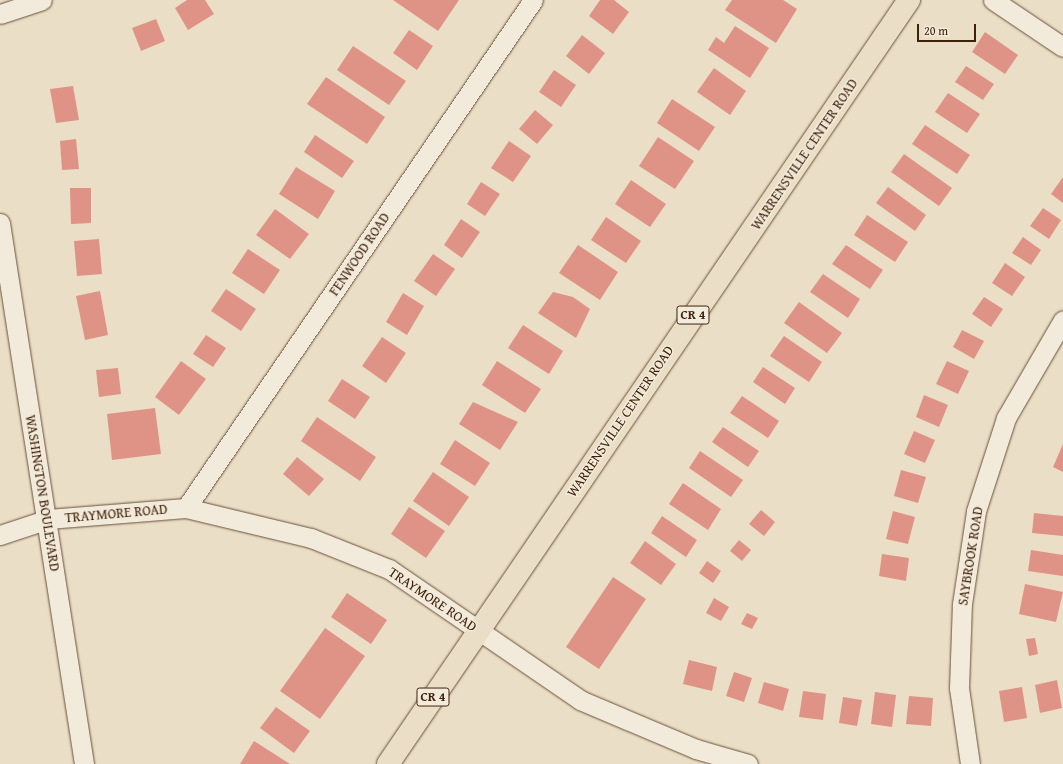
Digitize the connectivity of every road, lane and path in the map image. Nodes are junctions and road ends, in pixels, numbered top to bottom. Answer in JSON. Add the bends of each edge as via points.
{"nodes":[{"id":1,"x":42,"y":0,"type":"edge"},
{"id":2,"x":533,"y":0,"type":"edge"},
{"id":3,"x":909,"y":0,"type":"edge"},
{"id":4,"x":992,"y":0,"type":"edge"},
{"id":5,"x":0,"y":14,"type":"edge"},
{"id":6,"x":1063,"y":46,"type":"edge"},
{"id":7,"x":0,"y":223,"type":"edge"},
{"id":8,"x":1063,"y":320,"type":"edge"},
{"id":9,"x":186,"y":508,"type":"junction"},
{"id":10,"x":48,"y":519,"type":"junction"},
{"id":11,"x":0,"y":535,"type":"edge"},
{"id":12,"x":478,"y":629,"type":"junction"},
{"id":13,"x":84,"y":764,"type":"edge"},
{"id":14,"x":388,"y":764,"type":"edge"},
{"id":15,"x":748,"y":764,"type":"edge"},
{"id":16,"x":970,"y":764,"type":"edge"}],
"edges":[{"from":1,"to":5,"type":"street"},
{"from":2,"to":9,"type":"street","name":"FENWOOD ROAD"},
{"from":3,"to":12,"type":"main road","name":"WARRENSVILLE CENTER ROAD","number":"CR 4"},
{"from":4,"to":6,"type":"street"},
{"from":7,"to":10,"type":"street","name":"WASHINGTON BOULEVARD"},
{"from":8,"to":16,"type":"street","name":"SAYBROOK ROAD","via":[[1006,418],[976,511],[962,604],[959,688]]},
{"from":9,"to":10,"type":"street","name":"TRAYMORE ROAD"},
{"from":9,"to":12,"type":"street","name":"TRAYMORE ROAD","via":[[311,538],[388,569]]},
{"from":10,"to":11,"type":"street","name":"TRAYMORE ROAD"},
{"from":10,"to":13,"type":"street","name":"WASHINGTON BOULEVARD"},
{"from":12,"to":14,"type":"main road","name":"WARRENSVILLE CENTER ROAD","number":"CR 4"},
{"from":12,"to":15,"type":"street","name":"TRAYMORE ROAD","via":[[580,700],[696,749]]}]}
